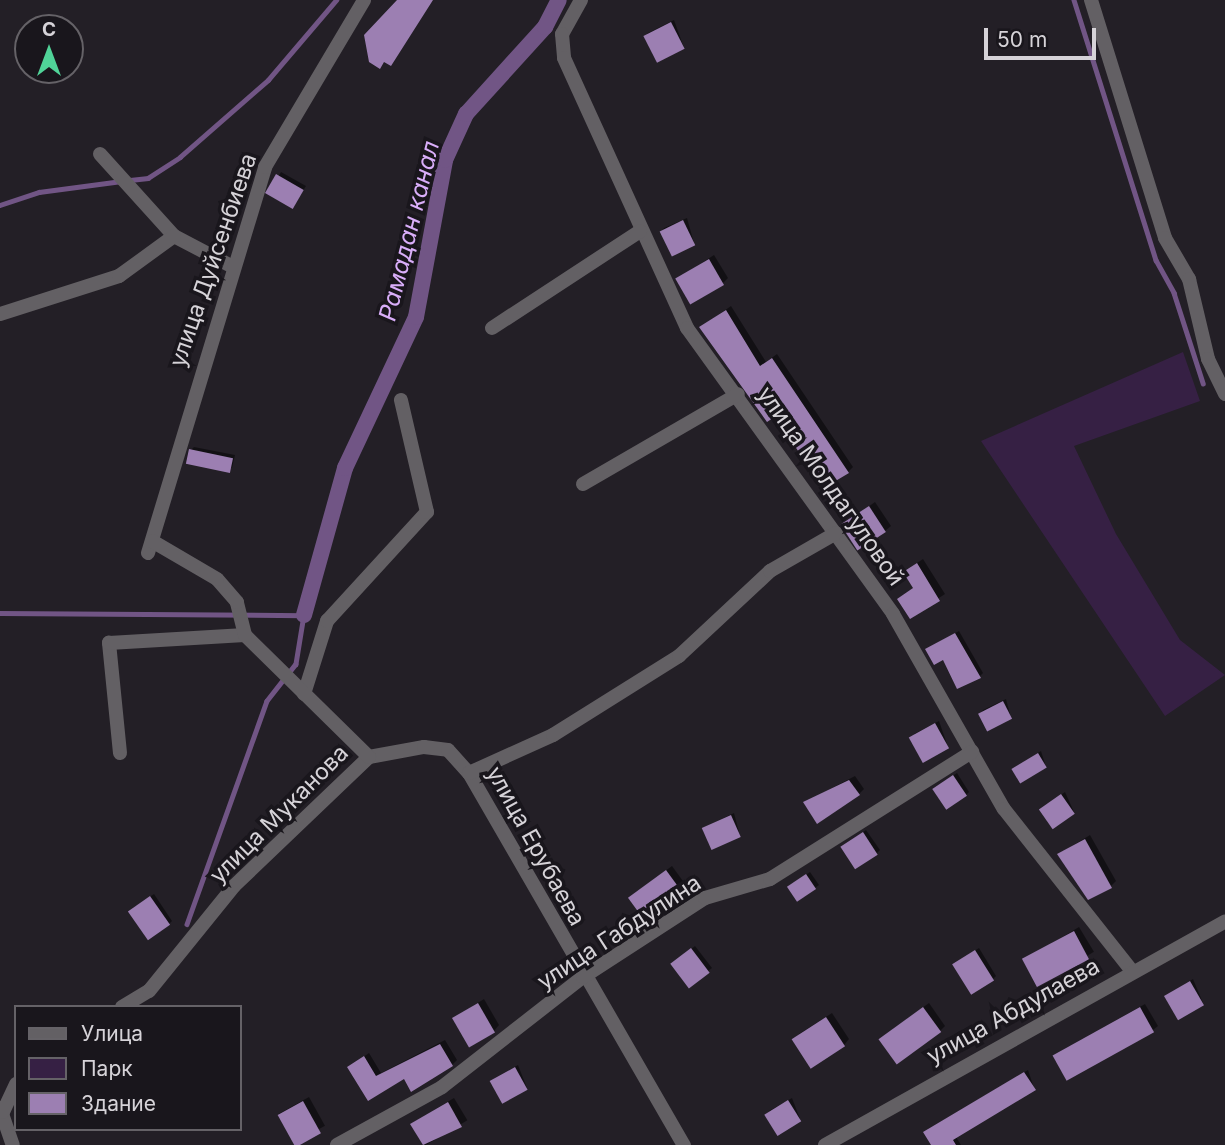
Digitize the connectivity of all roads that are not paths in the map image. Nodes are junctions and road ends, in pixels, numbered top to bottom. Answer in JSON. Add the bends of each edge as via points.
{"nodes":[{"id":1,"x":364,"y":0,"type":"edge"},
{"id":2,"x":581,"y":0,"type":"edge"},
{"id":3,"x":1091,"y":0,"type":"edge"},
{"id":4,"x":100,"y":154,"type":"dead end"},
{"id":5,"x":640,"y":231,"type":"junction"},
{"id":6,"x":174,"y":236,"type":"junction"},
{"id":7,"x":233,"y":267,"type":"junction"},
{"id":8,"x":0,"y":314,"type":"edge"},
{"id":9,"x":492,"y":328,"type":"dead end"},
{"id":10,"x":738,"y":394,"type":"junction"},
{"id":11,"x":1225,"y":394,"type":"edge"},
{"id":12,"x":401,"y":400,"type":"dead end"},
{"id":13,"x":583,"y":484,"type":"dead end"},
{"id":14,"x":836,"y":533,"type":"junction"},
{"id":15,"x":244,"y":635,"type":"junction"},
{"id":16,"x":304,"y":694,"type":"junction"},
{"id":17,"x":972,"y":752,"type":"junction"},
{"id":18,"x":120,"y":753,"type":"dead end"},
{"id":19,"x":369,"y":758,"type":"junction"},
{"id":20,"x":469,"y":773,"type":"junction"},
{"id":21,"x":1225,"y":921,"type":"edge"},
{"id":22,"x":1132,"y":971,"type":"junction"},
{"id":23,"x":583,"y":977,"type":"junction"},
{"id":24,"x":125,"y":1005,"type":"edge"},
{"id":25,"x":14,"y":1088,"type":"edge"},
{"id":26,"x":2,"y":1110,"type":"edge"},
{"id":27,"x":13,"y":1145,"type":"edge"},
{"id":28,"x":337,"y":1145,"type":"edge"},
{"id":29,"x":684,"y":1145,"type":"edge"},
{"id":30,"x":825,"y":1145,"type":"edge"}],
"edges":[{"from":1,"to":7,"type":"street","name":"улица Дуйсенбиева","via":[[265,167]]},
{"from":2,"to":5,"type":"street","name":"улица Молдагуловой","via":[[562,34],[564,58]]},
{"from":3,"to":11,"type":"street","via":[[1165,238],[1189,279],[1208,359]]},
{"from":4,"to":6,"type":"street"},
{"from":5,"to":9,"type":"street"},
{"from":5,"to":10,"type":"street","name":"улица Молдагуловой","via":[[687,328]]},
{"from":6,"to":7,"type":"street"},
{"from":6,"to":8,"type":"street","via":[[119,276]]},
{"from":7,"to":15,"type":"street","name":"улица Дуйсенбиева","via":[[150,547],[217,579],[237,602]]},
{"from":10,"to":13,"type":"street"},
{"from":10,"to":14,"type":"street","name":"улица Молдагуловой"},
{"from":12,"to":16,"type":"street","via":[[427,512],[327,621]]},
{"from":14,"to":17,"type":"street","name":"улица Молдагуловой","via":[[893,614]]},
{"from":14,"to":20,"type":"street","via":[[770,572],[679,656],[553,735]]},
{"from":15,"to":16,"type":"street","name":"улица Муканова"},
{"from":15,"to":18,"type":"street","via":[[109,643]]},
{"from":16,"to":19,"type":"street","name":"улица Муканова"},
{"from":17,"to":22,"type":"street","name":"улица Молдагуловой","via":[[1004,809]]},
{"from":17,"to":23,"type":"street","name":"улица Габдулина","via":[[770,878],[705,898]]},
{"from":19,"to":20,"type":"street","name":"улица Ерубаева","via":[[424,747],[448,750]]},
{"from":19,"to":24,"type":"street","name":"улица Муканова","via":[[234,886],[149,990]]},
{"from":20,"to":23,"type":"street","name":"улица Ерубаева"},
{"from":21,"to":22,"type":"street","name":"улица Абдулаева"},
{"from":22,"to":30,"type":"street","name":"улица Абдулаева"},
{"from":23,"to":28,"type":"street","name":"улица Габдулина","via":[[442,1087]]},
{"from":23,"to":29,"type":"street","name":"улица Ерубаева"},
{"from":25,"to":26,"type":"street"},
{"from":26,"to":27,"type":"street"}]}
